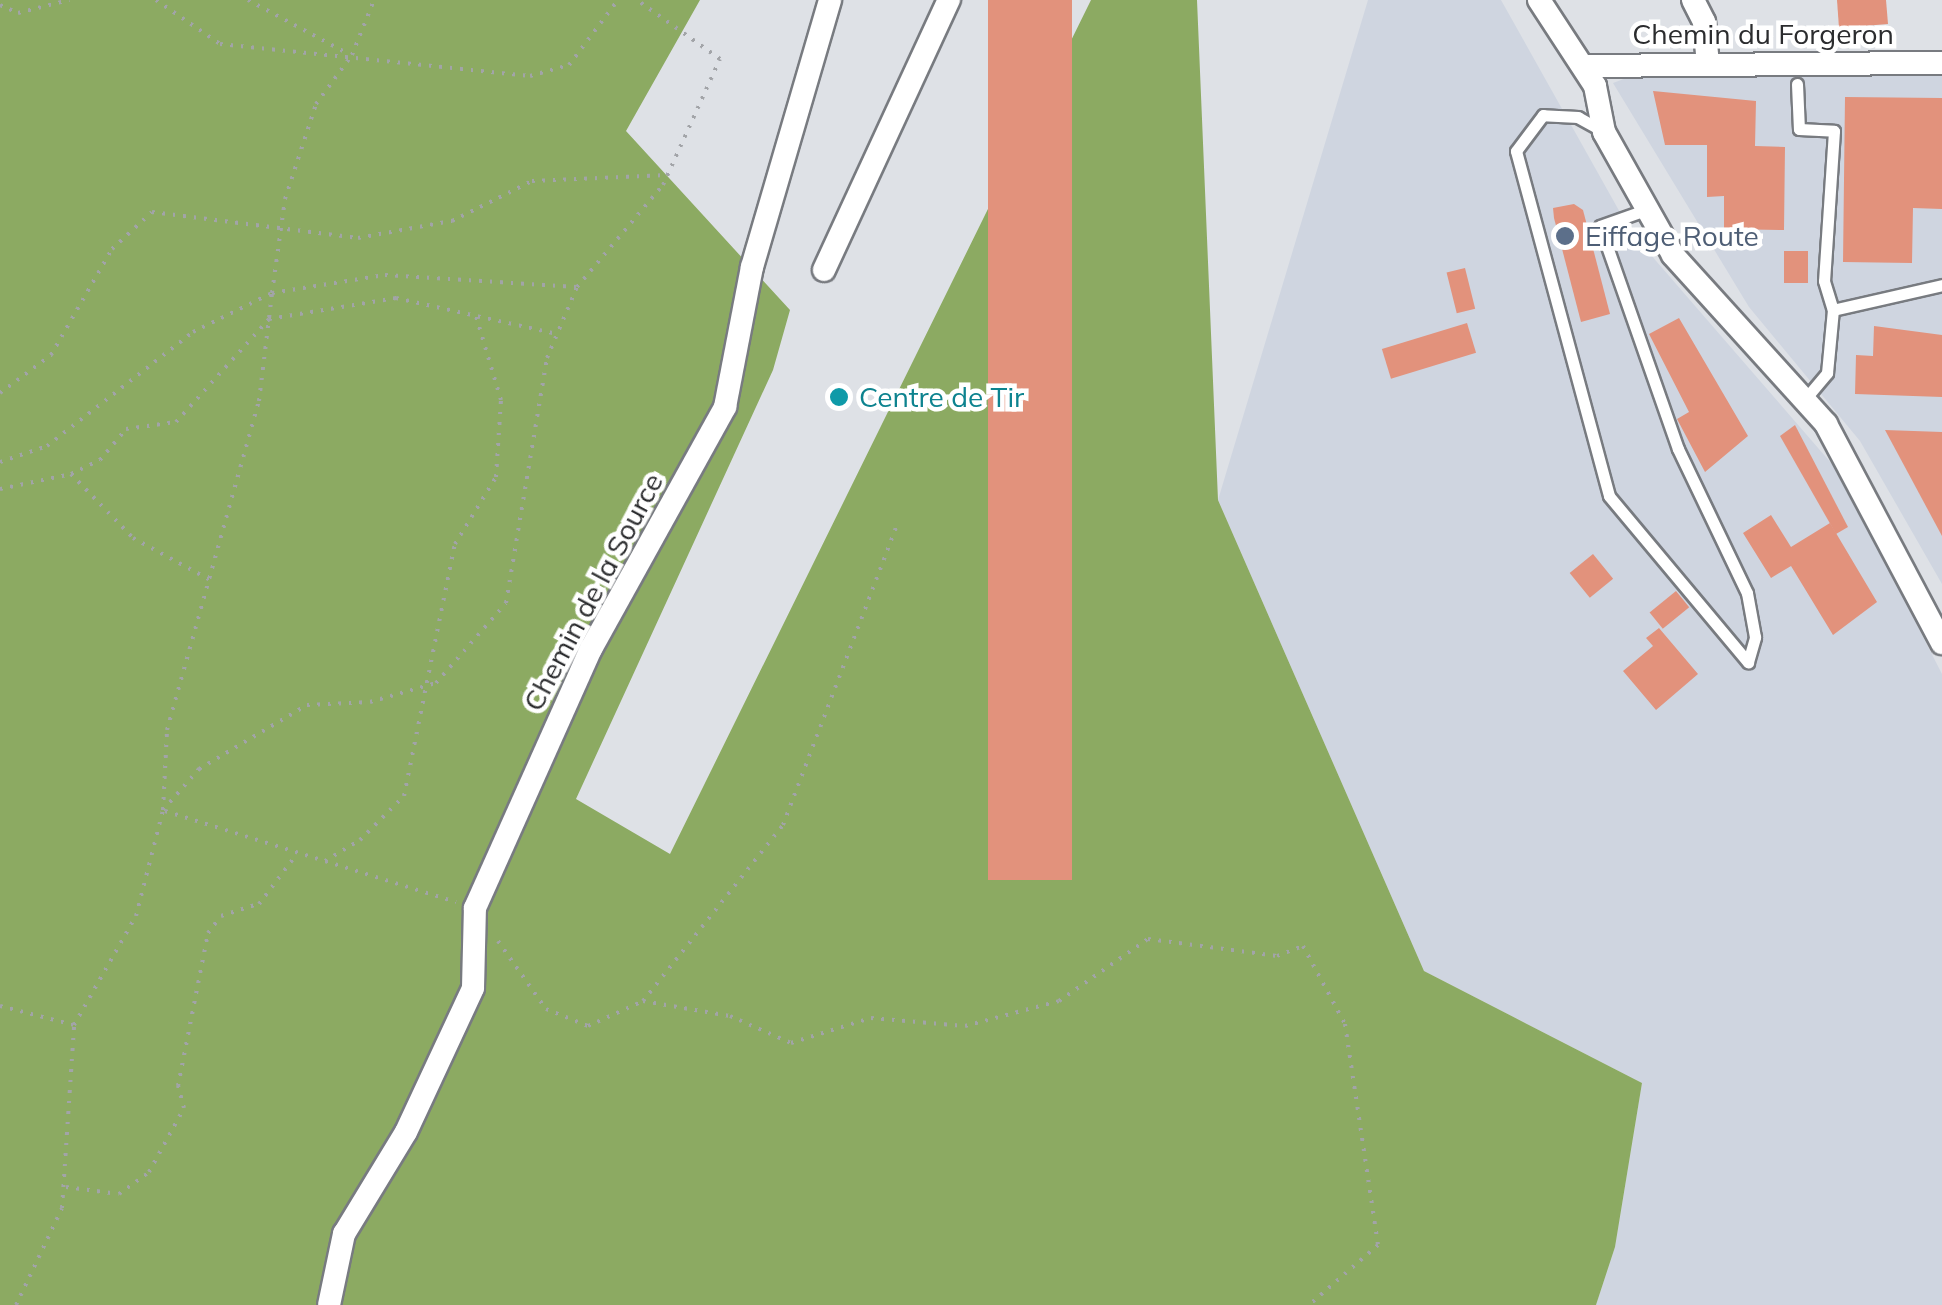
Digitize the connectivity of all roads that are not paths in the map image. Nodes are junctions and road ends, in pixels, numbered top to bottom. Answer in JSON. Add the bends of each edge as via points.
{"nodes":[{"id":1,"x":830,"y":0,"type":"edge"},
{"id":2,"x":949,"y":0,"type":"edge"},
{"id":3,"x":1540,"y":0,"type":"edge"},
{"id":4,"x":1693,"y":0,"type":"edge"},
{"id":5,"x":1942,"y":62,"type":"edge"},
{"id":6,"x":1708,"y":64,"type":"junction"},
{"id":7,"x":1584,"y":66,"type":"junction"},
{"id":8,"x":1798,"y":84,"type":"dead end"},
{"id":9,"x":1604,"y":132,"type":"junction"},
{"id":10,"x":1648,"y":210,"type":"junction"},
{"id":11,"x":824,"y":270,"type":"dead end"},
{"id":12,"x":1942,"y":285,"type":"edge"},
{"id":13,"x":1833,"y":310,"type":"junction"},
{"id":14,"x":1806,"y":398,"type":"junction"},
{"id":15,"x":1942,"y":643,"type":"edge"},
{"id":16,"x":328,"y":1305,"type":"edge"}],
"edges":[{"from":1,"to":16,"type":"street","name":"Chemin de la Source","via":[[752,267],[725,407],[590,648],[475,908],[473,988],[406,1132],[344,1234]]},
{"from":2,"to":11,"type":"street"},
{"from":3,"to":7,"type":"street"},
{"from":4,"to":6,"type":"street"},
{"from":5,"to":6,"type":"street","name":"Chemin du Forgeron"},
{"from":6,"to":7,"type":"street","name":"Chemin du Forgeron"},
{"from":7,"to":9,"type":"street"},
{"from":8,"to":13,"type":"lane","via":[[1799,129],[1834,131],[1824,281]]},
{"from":9,"to":10,"type":"street"},
{"from":9,"to":10,"type":"lane","via":[[1578,117],[1543,115],[1516,151],[1608,496],[1748,662],[1755,637],[1747,593],[1678,449],[1600,226]]},
{"from":10,"to":14,"type":"street","via":[[1719,310]]},
{"from":12,"to":13,"type":"lane"},
{"from":13,"to":14,"type":"lane","via":[[1828,374]]},
{"from":14,"to":15,"type":"street"}]}
